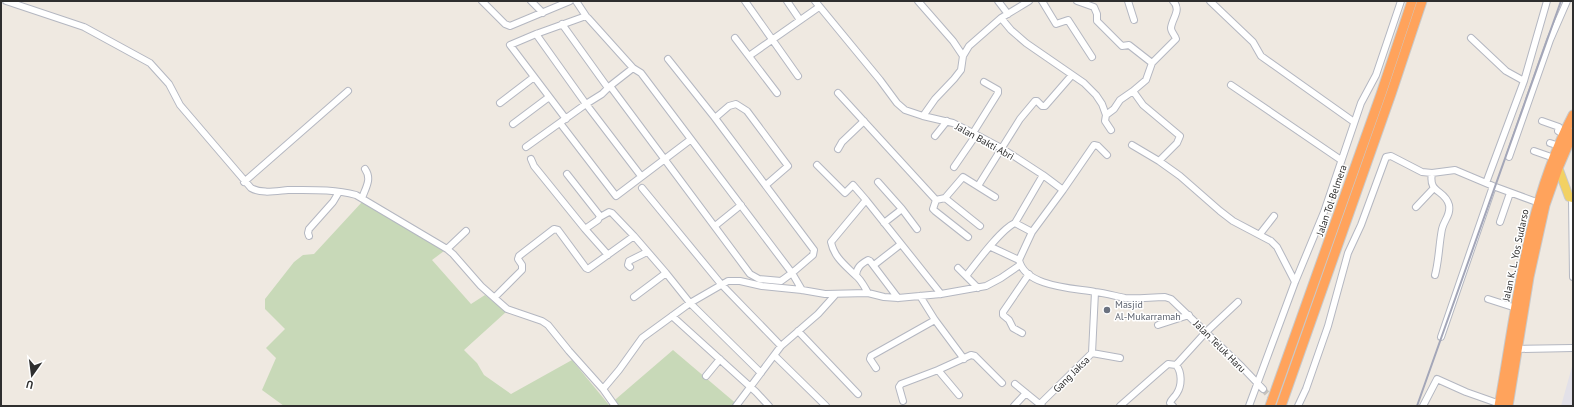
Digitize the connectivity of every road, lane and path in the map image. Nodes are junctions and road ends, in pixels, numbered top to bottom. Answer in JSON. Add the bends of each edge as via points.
{"nodes":[{"id":1,"x":6,"y":1,"type":"edge"},
{"id":2,"x":482,"y":1,"type":"edge"},
{"id":3,"x":531,"y":1,"type":"edge"},
{"id":4,"x":570,"y":1,"type":"edge"},
{"id":5,"x":576,"y":1,"type":"edge"},
{"id":6,"x":745,"y":1,"type":"edge"},
{"id":7,"x":787,"y":1,"type":"edge"},
{"id":8,"x":815,"y":1,"type":"edge"},
{"id":9,"x":918,"y":1,"type":"edge"},
{"id":10,"x":998,"y":1,"type":"edge"},
{"id":11,"x":1029,"y":1,"type":"edge"},
{"id":12,"x":1042,"y":1,"type":"edge"},
{"id":13,"x":1077,"y":1,"type":"edge"},
{"id":14,"x":1128,"y":1,"type":"edge"},
{"id":15,"x":1210,"y":1,"type":"edge"},
{"id":16,"x":1401,"y":1,"type":"edge"},
{"id":17,"x":1412,"y":1,"type":"edge"},
{"id":18,"x":1422,"y":1,"type":"edge"},
{"id":19,"x":1567,"y":1,"type":"edge"},
{"id":20,"x":1176,"y":2,"type":"edge"},
{"id":21,"x":1546,"y":2,"type":"edge"},
{"id":22,"x":819,"y":7,"type":"junction"},
{"id":23,"x":543,"y":13,"type":"junction"},
{"id":24,"x":1008,"y":14,"type":"junction"},
{"id":25,"x":588,"y":18,"type":"dead end"},
{"id":26,"x":1001,"y":18,"type":"junction"},
{"id":27,"x":800,"y":20,"type":"junction"},
{"id":28,"x":1134,"y":20,"type":"dead end"},
{"id":29,"x":562,"y":24,"type":"junction"},
{"id":30,"x":536,"y":34,"type":"junction"},
{"id":31,"x":735,"y":38,"type":"dead end"},
{"id":32,"x":1471,"y":38,"type":"dead end"},
{"id":33,"x":772,"y":40,"type":"junction"},
{"id":34,"x":749,"y":56,"type":"junction"},
{"id":35,"x":963,"y":56,"type":"junction"},
{"id":36,"x":1092,"y":57,"type":"dead end"},
{"id":37,"x":668,"y":60,"type":"dead end"},
{"id":38,"x":1152,"y":63,"type":"junction"},
{"id":39,"x":633,"y":68,"type":"junction"},
{"id":40,"x":1072,"y":75,"type":"junction"},
{"id":41,"x":798,"y":76,"type":"dead end"},
{"id":42,"x":534,"y":77,"type":"junction"},
{"id":43,"x":1524,"y":81,"type":"junction"},
{"id":44,"x":984,"y":82,"type":"dead end"},
{"id":45,"x":1231,"y":85,"type":"dead end"},
{"id":46,"x":609,"y":87,"type":"junction"},
{"id":47,"x":348,"y":91,"type":"dead end"},
{"id":48,"x":1133,"y":91,"type":"junction"},
{"id":49,"x":777,"y":93,"type":"dead end"},
{"id":50,"x":838,"y":93,"type":"dead end"},
{"id":51,"x":549,"y":97,"type":"junction"},
{"id":52,"x":500,"y":103,"type":"dead end"},
{"id":53,"x":586,"y":104,"type":"junction"},
{"id":54,"x":1106,"y":115,"type":"junction"},
{"id":55,"x":1573,"y":115,"type":"edge"},
{"id":56,"x":923,"y":116,"type":"junction"},
{"id":57,"x":715,"y":118,"type":"junction"},
{"id":58,"x":566,"y":119,"type":"junction"},
{"id":59,"x":864,"y":121,"type":"junction"},
{"id":60,"x":947,"y":121,"type":"junction"},
{"id":61,"x":1542,"y":121,"type":"dead end"},
{"id":62,"x":1354,"y":122,"type":"junction"},
{"id":63,"x":560,"y":123,"type":"junction"},
{"id":64,"x":513,"y":124,"type":"dead end"},
{"id":65,"x":1111,"y":130,"type":"dead end"},
{"id":66,"x":1566,"y":130,"type":"edge"},
{"id":67,"x":974,"y":134,"type":"junction"},
{"id":68,"x":935,"y":136,"type":"dead end"},
{"id":69,"x":690,"y":140,"type":"junction"},
{"id":70,"x":1132,"y":145,"type":"dead end"},
{"id":71,"x":526,"y":147,"type":"dead end"},
{"id":72,"x":838,"y":149,"type":"dead end"},
{"id":73,"x":1003,"y":149,"type":"junction"},
{"id":74,"x":1534,"y":151,"type":"dead end"},
{"id":75,"x":1107,"y":155,"type":"dead end"},
{"id":76,"x":1509,"y":157,"type":"dead end"},
{"id":77,"x":665,"y":158,"type":"junction"},
{"id":78,"x":531,"y":159,"type":"dead end"},
{"id":79,"x":1341,"y":160,"type":"junction"},
{"id":80,"x":1159,"y":161,"type":"junction"},
{"id":81,"x":1555,"y":163,"type":"junction"},
{"id":82,"x":817,"y":165,"type":"dead end"},
{"id":83,"x":954,"y":167,"type":"dead end"},
{"id":84,"x":365,"y":169,"type":"dead end"},
{"id":85,"x":1432,"y":173,"type":"junction"},
{"id":86,"x":567,"y":174,"type":"dead end"},
{"id":87,"x":1043,"y":174,"type":"junction"},
{"id":88,"x":641,"y":176,"type":"junction"},
{"id":89,"x":244,"y":182,"type":"junction"},
{"id":90,"x":878,"y":182,"type":"dead end"},
{"id":91,"x":1486,"y":183,"type":"junction"},
{"id":92,"x":766,"y":185,"type":"junction"},
{"id":93,"x":978,"y":186,"type":"junction"},
{"id":94,"x":1493,"y":186,"type":"junction"},
{"id":95,"x":642,"y":188,"type":"dead end"},
{"id":96,"x":1433,"y":189,"type":"junction"},
{"id":97,"x":1063,"y":190,"type":"junction"},
{"id":98,"x":339,"y":192,"type":"junction"},
{"id":99,"x":1510,"y":193,"type":"junction"},
{"id":100,"x":995,"y":197,"type":"dead end"},
{"id":101,"x":362,"y":198,"type":"junction"},
{"id":102,"x":945,"y":198,"type":"junction"},
{"id":103,"x":1572,"y":198,"type":"edge"},
{"id":104,"x":866,"y":200,"type":"junction"},
{"id":105,"x":936,"y":200,"type":"junction"},
{"id":106,"x":1541,"y":204,"type":"junction"},
{"id":107,"x":741,"y":205,"type":"junction"},
{"id":108,"x":1416,"y":207,"type":"dead end"},
{"id":109,"x":902,"y":208,"type":"junction"},
{"id":110,"x":1274,"y":216,"type":"dead end"},
{"id":111,"x":600,"y":217,"type":"junction"},
{"id":112,"x":1500,"y":222,"type":"dead end"},
{"id":113,"x":884,"y":223,"type":"junction"},
{"id":114,"x":1016,"y":223,"type":"junction"},
{"id":115,"x":715,"y":226,"type":"junction"},
{"id":116,"x":980,"y":226,"type":"dead end"},
{"id":117,"x":585,"y":229,"type":"junction"},
{"id":118,"x":917,"y":229,"type":"dead end"},
{"id":119,"x":466,"y":231,"type":"dead end"},
{"id":120,"x":1032,"y":232,"type":"junction"},
{"id":121,"x":1260,"y":234,"type":"junction"},
{"id":122,"x":309,"y":236,"type":"dead end"},
{"id":123,"x":634,"y":236,"type":"junction"},
{"id":124,"x":968,"y":237,"type":"dead end"},
{"id":125,"x":901,"y":244,"type":"junction"},
{"id":126,"x":991,"y":247,"type":"junction"},
{"id":127,"x":447,"y":250,"type":"junction"},
{"id":128,"x":647,"y":252,"type":"junction"},
{"id":129,"x":608,"y":255,"type":"junction"},
{"id":130,"x":1020,"y":262,"type":"junction"},
{"id":131,"x":874,"y":265,"type":"junction"},
{"id":132,"x":630,"y":267,"type":"dead end"},
{"id":133,"x":958,"y":268,"type":"dead end"},
{"id":134,"x":666,"y":273,"type":"junction"},
{"id":135,"x":792,"y":273,"type":"junction"},
{"id":136,"x":1029,"y":274,"type":"junction"},
{"id":137,"x":856,"y":275,"type":"junction"},
{"id":138,"x":1435,"y":275,"type":"dead end"},
{"id":139,"x":966,"y":276,"type":"junction"},
{"id":140,"x":1573,"y":278,"type":"edge"},
{"id":141,"x":1295,"y":282,"type":"junction"},
{"id":142,"x":721,"y":284,"type":"junction"},
{"id":143,"x":978,"y":288,"type":"junction"},
{"id":144,"x":802,"y":290,"type":"junction"},
{"id":145,"x":1095,"y":292,"type":"junction"},
{"id":146,"x":868,"y":293,"type":"junction"},
{"id":147,"x":836,"y":294,"type":"junction"},
{"id":148,"x":941,"y":294,"type":"junction"},
{"id":149,"x":920,"y":296,"type":"junction"},
{"id":150,"x":495,"y":297,"type":"junction"},
{"id":151,"x":634,"y":297,"type":"dead end"},
{"id":152,"x":898,"y":298,"type":"junction"},
{"id":153,"x":1488,"y":299,"type":"dead end"},
{"id":154,"x":1238,"y":302,"type":"dead end"},
{"id":155,"x":690,"y":303,"type":"junction"},
{"id":156,"x":1516,"y":308,"type":"junction"},
{"id":157,"x":1189,"y":315,"type":"junction"},
{"id":158,"x":672,"y":316,"type":"junction"},
{"id":159,"x":935,"y":320,"type":"junction"},
{"id":160,"x":1158,"y":325,"type":"dead end"},
{"id":161,"x":798,"y":331,"type":"junction"},
{"id":162,"x":1206,"y":332,"type":"junction"},
{"id":163,"x":1022,"y":333,"type":"dead end"},
{"id":164,"x":1441,"y":337,"type":"dead end"},
{"id":165,"x":781,"y":346,"type":"junction"},
{"id":166,"x":1573,"y":348,"type":"edge"},
{"id":167,"x":1517,"y":349,"type":"junction"},
{"id":168,"x":1092,"y":353,"type":"junction"},
{"id":169,"x":775,"y":356,"type":"junction"},
{"id":170,"x":1120,"y":358,"type":"dead end"},
{"id":171,"x":720,"y":359,"type":"junction"},
{"id":172,"x":964,"y":359,"type":"junction"},
{"id":173,"x":1176,"y":365,"type":"junction"},
{"id":174,"x":876,"y":368,"type":"dead end"},
{"id":175,"x":938,"y":370,"type":"junction"},
{"id":176,"x":761,"y":373,"type":"junction"},
{"id":177,"x":706,"y":376,"type":"dead end"},
{"id":178,"x":1002,"y":383,"type":"dead end"},
{"id":179,"x":1015,"y":384,"type":"dead end"},
{"id":180,"x":1257,"y":384,"type":"junction"},
{"id":181,"x":750,"y":388,"type":"junction"},
{"id":182,"x":603,"y":389,"type":"junction"},
{"id":183,"x":1262,"y":389,"type":"tunnel mouth"},
{"id":184,"x":1026,"y":393,"type":"junction"},
{"id":185,"x":858,"y":394,"type":"dead end"},
{"id":186,"x":959,"y":395,"type":"dead end"},
{"id":187,"x":903,"y":401,"type":"dead end"},
{"id":188,"x":1041,"y":405,"type":"edge"},
{"id":189,"x":1502,"y":405,"type":"edge"},
{"id":190,"x":615,"y":406,"type":"edge"},
{"id":191,"x":736,"y":406,"type":"edge"},
{"id":192,"x":769,"y":406,"type":"edge"},
{"id":193,"x":826,"y":406,"type":"edge"},
{"id":194,"x":1014,"y":406,"type":"edge"},
{"id":195,"x":1120,"y":406,"type":"edge"},
{"id":196,"x":1173,"y":406,"type":"edge"},
{"id":197,"x":1249,"y":406,"type":"edge"},
{"id":198,"x":1270,"y":406,"type":"edge"},
{"id":199,"x":1281,"y":406,"type":"edge"},
{"id":200,"x":1298,"y":406,"type":"edge"},
{"id":201,"x":1423,"y":406,"type":"edge"}],
"edges":[{"from":1,"to":89,"type":"street","via":[[84,27],[150,63],[169,84],[180,105]]},
{"from":2,"to":23,"type":"street","via":[[508,26]]},
{"from":3,"to":23,"type":"street"},
{"from":4,"to":23,"type":"street"},
{"from":5,"to":29,"type":"street","via":[[586,16]]},
{"from":6,"to":33,"type":"street"},
{"from":7,"to":27,"type":"street"},
{"from":8,"to":22,"type":"street","name":"Jalan Bakti Abri"},
{"from":9,"to":35,"type":"street"},
{"from":10,"to":24,"type":"street"},
{"from":11,"to":24,"type":"street"},
{"from":12,"to":36,"type":"street","via":[[1056,24],[1068,20]]},
{"from":13,"to":38,"type":"street","via":[[1094,7],[1097,21],[1122,46],[1129,44]]},
{"from":14,"to":28,"type":"street"},
{"from":15,"to":62,"type":"street","via":[[1253,42],[1261,56]]},
{"from":16,"to":62,"type":"street","via":[[1376,75]]},
{"from":17,"to":198,"type":"highway","name":"Jalan Tol Belmera"},
{"from":18,"to":199,"type":"highway","name":"Jalan Tol Belmera"},
{"from":19,"to":76,"type":"street","via":[[1552,34]]},
{"from":20,"to":38,"type":"street","via":[[1177,9],[1171,28],[1176,39]]},
{"from":21,"to":43,"type":"street"},
{"from":22,"to":27,"type":"street"},
{"from":22,"to":56,"type":"street","name":"Jalan Bakti Abri","via":[[897,103],[904,110]]},
{"from":24,"to":26,"type":"street"},
{"from":25,"to":39,"type":"street"},
{"from":26,"to":35,"type":"street","via":[[970,46]]},
{"from":26,"to":40,"type":"street","via":[[1026,43]]},
{"from":27,"to":33,"type":"street"},
{"from":29,"to":30,"type":"street"},
{"from":29,"to":46,"type":"street"},
{"from":30,"to":42,"type":"street","via":[[510,45]]},
{"from":30,"to":53,"type":"street"},
{"from":31,"to":34,"type":"street"},
{"from":32,"to":43,"type":"street","via":[[1506,71]]},
{"from":33,"to":34,"type":"street"},
{"from":33,"to":41,"type":"street"},
{"from":34,"to":49,"type":"street"},
{"from":35,"to":56,"type":"street","via":[[961,70]]},
{"from":37,"to":57,"type":"street"},
{"from":38,"to":48,"type":"street","via":[[1146,80]]},
{"from":39,"to":46,"type":"street"},
{"from":39,"to":69,"type":"street","via":[[641,72]]},
{"from":40,"to":54,"type":"street","via":[[1096,95]]},
{"from":40,"to":73,"type":"street","via":[[1045,106],[1035,101],[1020,119]]},
{"from":42,"to":51,"type":"street"},
{"from":42,"to":52,"type":"street"},
{"from":43,"to":91,"type":"street"},
{"from":44,"to":67,"type":"street","via":[[998,90],[998,93]]},
{"from":45,"to":79,"type":"street"},
{"from":46,"to":53,"type":"street"},
{"from":46,"to":77,"type":"street"},
{"from":47,"to":89,"type":"street"},
{"from":48,"to":54,"type":"street"},
{"from":48,"to":80,"type":"street","via":[[1143,105],[1180,136],[1177,143]]},
{"from":50,"to":59,"type":"street"},
{"from":51,"to":58,"type":"street"},
{"from":51,"to":64,"type":"street"},
{"from":53,"to":58,"type":"street"},
{"from":53,"to":88,"type":"street"},
{"from":54,"to":65,"type":"street","via":[[1105,121]]},
{"from":55,"to":66,"type":"highway","name":"Jalan K. L. Yos Sudarso"},
{"from":56,"to":60,"type":"street","name":"Jalan Bakti Abri"},
{"from":57,"to":92,"type":"street"},
{"from":57,"to":92,"type":"street","via":[[729,106],[736,104],[747,110],[788,166]]},
{"from":58,"to":63,"type":"street"},
{"from":59,"to":72,"type":"street"},
{"from":59,"to":105,"type":"street"},
{"from":60,"to":67,"type":"street","name":"Jalan Bakti Abri"},
{"from":60,"to":68,"type":"street"},
{"from":61,"to":66,"type":"street"},
{"from":62,"to":79,"type":"street"},
{"from":63,"to":71,"type":"street"},
{"from":63,"to":88,"type":"street","via":[[616,196]]},
{"from":66,"to":81,"type":"highway","name":"Jalan K. L. Yos Sudarso"},
{"from":66,"to":81,"type":"highway","name":"Jalan K. L. Yos Sudarso","via":[[1554,144]]},
{"from":67,"to":73,"type":"street","name":"Jalan Bakti Abri"},
{"from":67,"to":83,"type":"street"},
{"from":69,"to":77,"type":"street"},
{"from":69,"to":107,"type":"street"},
{"from":70,"to":80,"type":"street"},
{"from":73,"to":87,"type":"street","name":"Jalan Bakti Abri"},
{"from":73,"to":93,"type":"street"},
{"from":74,"to":81,"type":"street"},
{"from":75,"to":97,"type":"street","via":[[1094,145]]},
{"from":77,"to":88,"type":"street"},
{"from":77,"to":115,"type":"street"},
{"from":78,"to":117,"type":"street"},
{"from":79,"to":141,"type":"street","via":[[1324,212]]},
{"from":80,"to":121,"type":"street","via":[[1233,221]]},
{"from":81,"to":103,"type":"main road","via":[[1569,197]]},
{"from":81,"to":106,"type":"highway","name":"Jalan K. L. Yos Sudarso"},
{"from":82,"to":104,"type":"street","via":[[845,192],[853,185]]},
{"from":84,"to":101,"type":"street","via":[[369,180]]},
{"from":85,"to":91,"type":"street","via":[[1455,170]]},
{"from":85,"to":96,"type":"street","via":[[1430,181]]},
{"from":85,"to":200,"type":"street","via":[[1422,172],[1391,156],[1386,157],[1348,253],[1328,326]]},
{"from":86,"to":111,"type":"street"},
{"from":87,"to":97,"type":"street","name":"Jalan Bakti Abri"},
{"from":87,"to":114,"type":"street"},
{"from":89,"to":98,"type":"street","via":[[251,188],[261,191]]},
{"from":90,"to":109,"type":"street"},
{"from":91,"to":94,"type":"street"},
{"from":92,"to":135,"type":"street","via":[[814,250],[813,255]]},
{"from":93,"to":100,"type":"street"},
{"from":93,"to":102,"type":"street","via":[[965,177],[961,178]]},
{"from":94,"to":99,"type":"street"},
{"from":94,"to":164,"type":"street"},
{"from":95,"to":142,"type":"street"},
{"from":96,"to":108,"type":"street"},
{"from":96,"to":138,"type":"street","via":[[1442,194],[1449,206],[1449,213],[1442,228]]},
{"from":97,"to":120,"type":"street"},
{"from":98,"to":101,"type":"street","via":[[348,192]]},
{"from":98,"to":122,"type":"street","via":[[309,229]]},
{"from":99,"to":106,"type":"street"},
{"from":99,"to":112,"type":"street"},
{"from":101,"to":127,"type":"street"},
{"from":102,"to":105,"type":"street"},
{"from":102,"to":116,"type":"street"},
{"from":103,"to":140,"type":"street"},
{"from":104,"to":113,"type":"street"},
{"from":104,"to":137,"type":"street","via":[[831,242],[842,263]]},
{"from":105,"to":124,"type":"street","via":[[934,211]]},
{"from":106,"to":156,"type":"highway","name":"Jalan K. L. Yos Sudarso","via":[[1524,260]]},
{"from":106,"to":167,"type":"highway","name":"Jalan K. L. Yos Sudarso"},
{"from":107,"to":115,"type":"street"},
{"from":107,"to":135,"type":"street"},
{"from":109,"to":113,"type":"street"},
{"from":109,"to":118,"type":"street"},
{"from":110,"to":121,"type":"street"},
{"from":111,"to":117,"type":"street"},
{"from":111,"to":123,"type":"street","via":[[612,213]]},
{"from":113,"to":125,"type":"street"},
{"from":114,"to":120,"type":"street"},
{"from":114,"to":126,"type":"street","via":[[1010,225]]},
{"from":115,"to":135,"type":"street","via":[[753,276],[778,281]]},
{"from":117,"to":129,"type":"street"},
{"from":119,"to":127,"type":"street"},
{"from":120,"to":130,"type":"street"},
{"from":121,"to":141,"type":"street","via":[[1277,247]]},
{"from":123,"to":128,"type":"street"},
{"from":123,"to":129,"type":"street"},
{"from":125,"to":131,"type":"street"},
{"from":125,"to":148,"type":"street"},
{"from":126,"to":130,"type":"street"},
{"from":126,"to":139,"type":"street"},
{"from":127,"to":150,"type":"street"},
{"from":128,"to":132,"type":"street","via":[[629,261]]},
{"from":128,"to":134,"type":"street"},
{"from":129,"to":150,"type":"street","via":[[590,269],[586,268],[558,230],[554,229],[519,256],[522,270]]},
{"from":130,"to":136,"type":"street","name":"Jalan Teluk Haru"},
{"from":130,"to":143,"type":"street","via":[[994,282]]},
{"from":131,"to":137,"type":"street","via":[[868,260],[858,267]]},
{"from":131,"to":152,"type":"street"},
{"from":133,"to":139,"type":"street"},
{"from":134,"to":151,"type":"street"},
{"from":134,"to":155,"type":"street"},
{"from":135,"to":144,"type":"street"},
{"from":136,"to":145,"type":"street","name":"Jalan Teluk Haru","via":[[1054,286]]},
{"from":136,"to":163,"type":"street","via":[[1003,312],[1013,328]]},
{"from":137,"to":146,"type":"street"},
{"from":139,"to":143,"type":"street"},
{"from":141,"to":180,"type":"street"},
{"from":142,"to":144,"type":"street","via":[[734,280]]},
{"from":142,"to":155,"type":"street"},
{"from":142,"to":165,"type":"street"},
{"from":143,"to":148,"type":"street"},
{"from":144,"to":147,"type":"street"},
{"from":145,"to":157,"type":"street","name":"Jalan Teluk Haru","via":[[1126,298],[1165,297],[1175,301]]},
{"from":145,"to":168,"type":"street","name":"Gang Jaksa"},
{"from":146,"to":147,"type":"street"},
{"from":146,"to":152,"type":"street"},
{"from":147,"to":161,"type":"street"},
{"from":148,"to":149,"type":"street"},
{"from":149,"to":152,"type":"street"},
{"from":149,"to":159,"type":"street"},
{"from":150,"to":182,"type":"street","via":[[509,310],[542,320],[548,325]]},
{"from":153,"to":156,"type":"street"},
{"from":154,"to":162,"type":"street"},
{"from":155,"to":158,"type":"street"},
{"from":155,"to":176,"type":"street"},
{"from":156,"to":189,"type":"highway","name":"Jalan K. L. Yos Sudarso"},
{"from":157,"to":160,"type":"street"},
{"from":157,"to":162,"type":"street","name":"Jalan Teluk Haru"},
{"from":158,"to":171,"type":"street"},
{"from":158,"to":182,"type":"street","via":[[642,338]]},
{"from":159,"to":172,"type":"street"},
{"from":159,"to":174,"type":"street","via":[[872,356],[870,359]]},
{"from":161,"to":165,"type":"street"},
{"from":161,"to":185,"type":"street"},
{"from":162,"to":173,"type":"street"},
{"from":162,"to":180,"type":"street","name":"Jalan Teluk Haru"},
{"from":165,"to":169,"type":"street"},
{"from":166,"to":167,"type":"street"},
{"from":167,"to":189,"type":"highway","name":"Jalan K. L. Yos Sudarso"},
{"from":168,"to":170,"type":"street"},
{"from":168,"to":188,"type":"street","name":"Gang Jaksa"},
{"from":169,"to":176,"type":"street"},
{"from":169,"to":193,"type":"street"},
{"from":171,"to":177,"type":"street"},
{"from":171,"to":181,"type":"street"},
{"from":172,"to":175,"type":"street"},
{"from":172,"to":178,"type":"street","via":[[971,355],[975,356]]},
{"from":173,"to":195,"type":"street","via":[[1168,364]]},
{"from":173,"to":196,"type":"street","via":[[1181,379],[1179,391],[1170,401]]},
{"from":175,"to":186,"type":"street"},
{"from":175,"to":187,"type":"street","via":[[899,385]]},
{"from":176,"to":181,"type":"street"},
{"from":179,"to":184,"type":"street"},
{"from":180,"to":183,"type":"street","name":"Jalan Teluk Haru"},
{"from":180,"to":197,"type":"street"},
{"from":181,"to":191,"type":"street"},
{"from":181,"to":192,"type":"street"},
{"from":182,"to":190,"type":"street"},
{"from":184,"to":188,"type":"street"},
{"from":184,"to":194,"type":"street"},
{"from":189,"to":201,"type":"street","via":[[1437,379]]}]}
